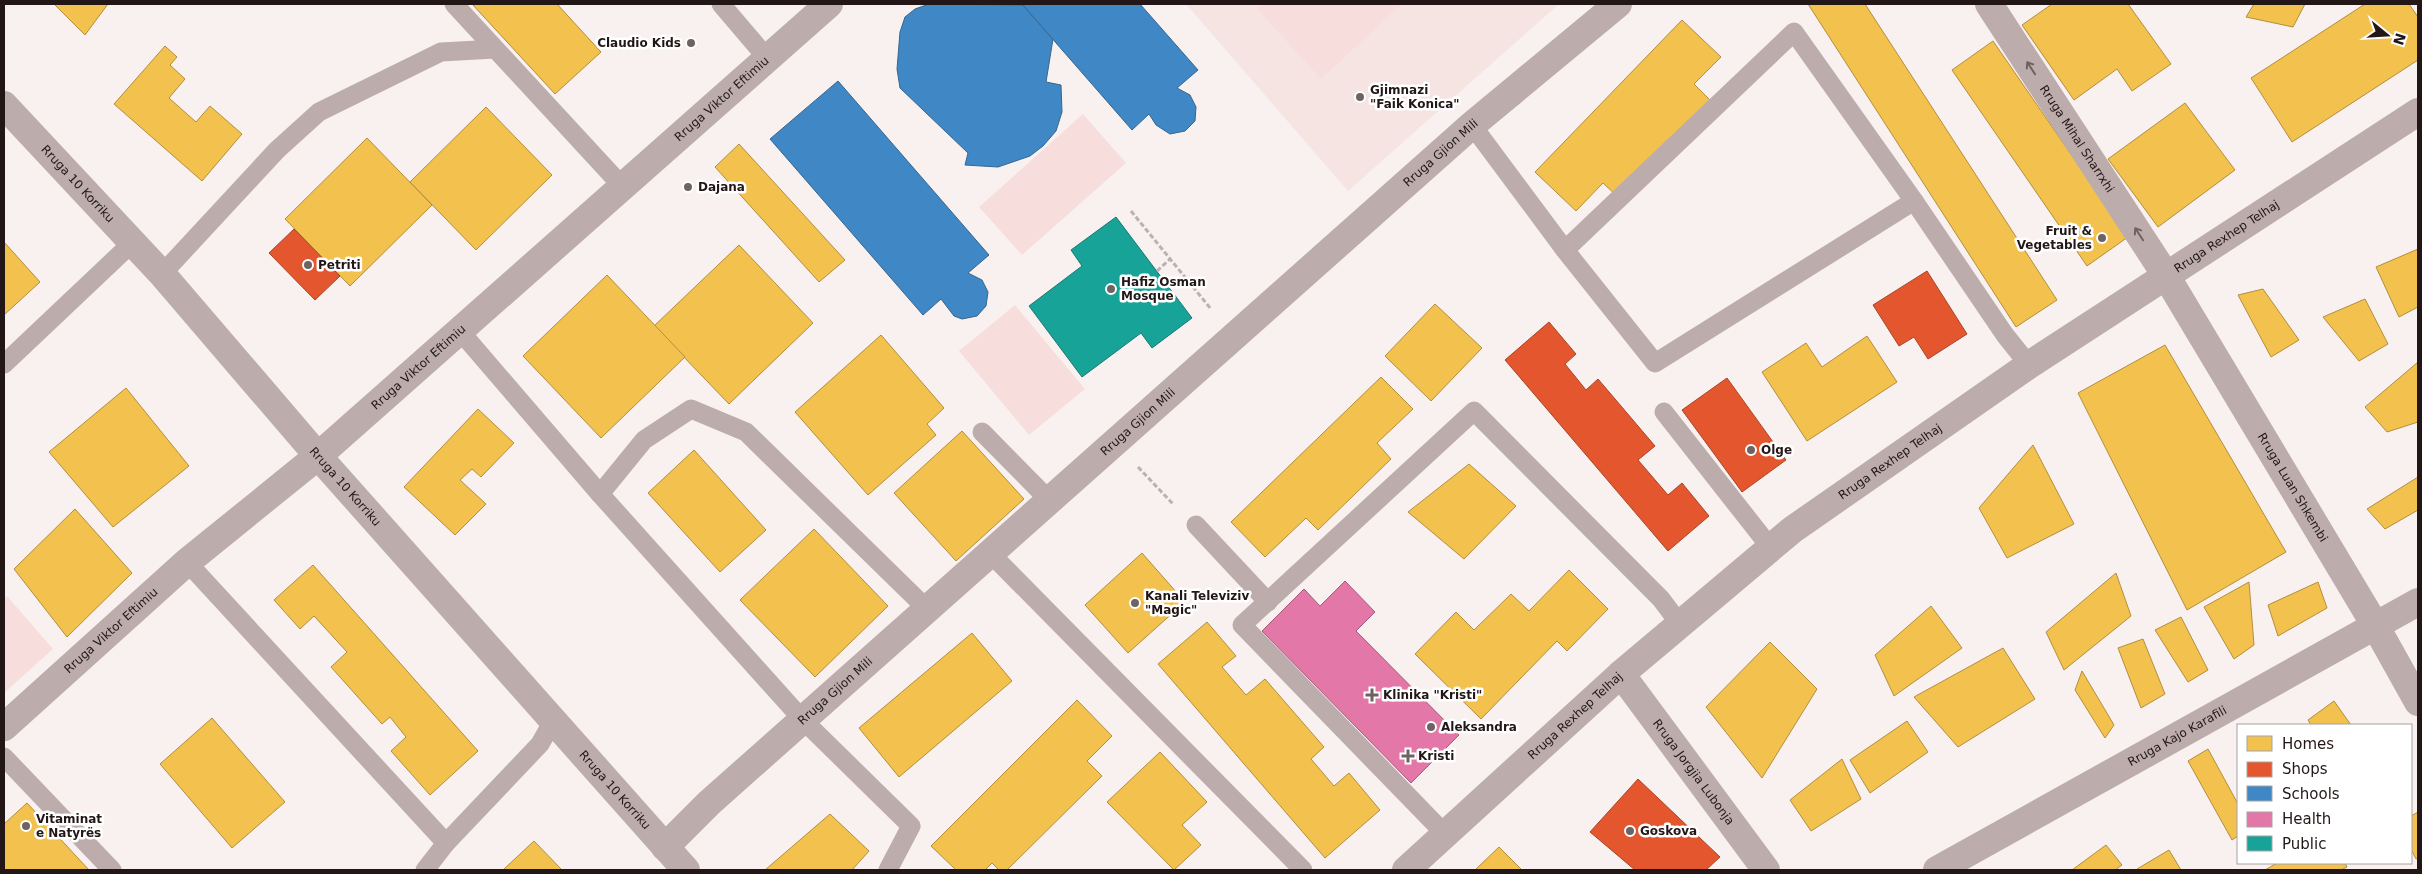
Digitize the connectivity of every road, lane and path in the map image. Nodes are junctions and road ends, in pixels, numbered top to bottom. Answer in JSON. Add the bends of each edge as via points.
{"nodes":[{"id":1,"x":454,"y":4,"type":"edge"},
{"id":2,"x":720,"y":4,"type":"edge"},
{"id":3,"x":829,"y":4,"type":"edge"},
{"id":4,"x":1618,"y":4,"type":"edge"},
{"id":5,"x":1989,"y":4,"type":"edge"},
{"id":6,"x":495,"y":49,"type":"junction"},
{"id":7,"x":767,"y":58,"type":"junction"},
{"id":8,"x":4,"y":106,"type":"edge"},
{"id":9,"x":2418,"y":112,"type":"edge"},
{"id":10,"x":1472,"y":125,"type":"junction"},
{"id":11,"x":622,"y":186,"type":"junction"},
{"id":12,"x":1914,"y":201,"type":"junction"},
{"id":13,"x":1131,"y":211,"type":"dead end"},
{"id":14,"x":132,"y":243,"type":"junction"},
{"id":15,"x":1565,"y":250,"type":"junction"},
{"id":16,"x":1170,"y":259,"type":"junction"},
{"id":17,"x":1157,"y":271,"type":"dead end"},
{"id":18,"x":162,"y":274,"type":"junction"},
{"id":19,"x":2166,"y":274,"type":"junction"},
{"id":20,"x":460,"y":331,"type":"junction"},
{"id":21,"x":1235,"y":336,"type":"junction"},
{"id":22,"x":4,"y":364,"type":"edge"},
{"id":23,"x":2029,"y":365,"type":"junction"},
{"id":24,"x":1664,"y":412,"type":"dead end"},
{"id":25,"x":982,"y":432,"type":"dead end"},
{"id":26,"x":318,"y":456,"type":"junction"},
{"id":27,"x":600,"y":494,"type":"junction"},
{"id":28,"x":1049,"y":500,"type":"junction"},
{"id":29,"x":1196,"y":526,"type":"dead end"},
{"id":30,"x":1770,"y":547,"type":"junction"},
{"id":31,"x":990,"y":553,"type":"junction"},
{"id":32,"x":187,"y":562,"type":"junction"},
{"id":33,"x":1268,"y":602,"type":"junction"},
{"id":34,"x":2418,"y":602,"type":"edge"},
{"id":35,"x":927,"y":609,"type":"junction"},
{"id":36,"x":1679,"y":623,"type":"junction"},
{"id":37,"x":2375,"y":625,"type":"junction"},
{"id":38,"x":1620,"y":674,"type":"junction"},
{"id":39,"x":2418,"y":702,"type":"edge"},
{"id":40,"x":802,"y":719,"type":"junction"},
{"id":41,"x":553,"y":721,"type":"junction"},
{"id":42,"x":4,"y":727,"type":"edge"},
{"id":43,"x":4,"y":757,"type":"edge"},
{"id":44,"x":1445,"y":834,"type":"junction"},
{"id":45,"x":446,"y":843,"type":"junction"},
{"id":46,"x":666,"y":847,"type":"junction"},
{"id":47,"x":431,"y":868,"type":"edge"},
{"id":48,"x":112,"y":870,"type":"edge"},
{"id":49,"x":686,"y":870,"type":"edge"},
{"id":50,"x":888,"y":870,"type":"edge"},
{"id":51,"x":1304,"y":870,"type":"edge"},
{"id":52,"x":1406,"y":870,"type":"edge"},
{"id":53,"x":1766,"y":870,"type":"edge"},
{"id":54,"x":1937,"y":870,"type":"edge"}],
"edges":[{"from":1,"to":6,"type":"lane"},
{"from":2,"to":7,"type":"lane"},
{"from":3,"to":7,"type":"street","name":"Rruga Viktor Eftimiu"},
{"from":4,"to":10,"type":"street","name":"Rruga Gjion Mili"},
{"from":19,"to":5,"type":"street","name":"Rruga Mihal Sharrxhi","one_way":true},
{"from":6,"to":11,"type":"lane"},
{"from":6,"to":18,"type":"lane","via":[[441,52],[319,112],[277,150]]},
{"from":7,"to":11,"type":"street","name":"Rruga Viktor Eftimiu"},
{"from":8,"to":14,"type":"street","name":"Rruga 10 Korriku"},
{"from":9,"to":19,"type":"street","name":"Rruga Rexhep Telhaj"},
{"from":10,"to":15,"type":"lane"},
{"from":10,"to":21,"type":"street","name":"Rruga Gjion Mili"},
{"from":11,"to":20,"type":"street","name":"Rruga Viktor Eftimiu"},
{"from":12,"to":15,"type":"lane","via":[[1655,363]]},
{"from":12,"to":15,"type":"lane","via":[[1794,32]]},
{"from":12,"to":23,"type":"lane"},
{"from":13,"to":16,"type":"path"},
{"from":14,"to":18,"type":"street","name":"Rruga 10 Korriku"},
{"from":14,"to":22,"type":"lane"},
{"from":16,"to":17,"type":"path"},
{"from":16,"to":21,"type":"path"},
{"from":18,"to":26,"type":"street","name":"Rruga 10 Korriku"},
{"from":19,"to":23,"type":"street","name":"Rruga Rexhep Telhaj"},
{"from":19,"to":37,"type":"street","name":"Rruga Luan Shkembi"},
{"from":20,"to":26,"type":"street","name":"Rruga Viktor Eftimiu"},
{"from":20,"to":27,"type":"lane"},
{"from":21,"to":28,"type":"street","name":"Rruga Gjion Mili"},
{"from":23,"to":30,"type":"street","name":"Rruga Rexhep Telhaj"},
{"from":24,"to":30,"type":"lane"},
{"from":25,"to":28,"type":"lane"},
{"from":26,"to":32,"type":"street","name":"Rruga Viktor Eftimiu"},
{"from":26,"to":41,"type":"street","name":"Rruga 10 Korriku"},
{"from":27,"to":35,"type":"lane","via":[[644,440],[691,409],[746,432]]},
{"from":27,"to":40,"type":"lane"},
{"from":28,"to":31,"type":"street","name":"Rruga Gjion Mili"},
{"from":29,"to":33,"type":"lane"},
{"from":30,"to":36,"type":"street","name":"Rruga Rexhep Telhaj"},
{"from":31,"to":35,"type":"street","name":"Rruga Gjion Mili"},
{"from":31,"to":51,"type":"lane"},
{"from":32,"to":42,"type":"street","name":"Rruga Viktor Eftimiu"},
{"from":32,"to":45,"type":"lane"},
{"from":33,"to":36,"type":"lane","via":[[1474,411],[1661,599]]},
{"from":33,"to":44,"type":"lane","via":[[1242,625]]},
{"from":34,"to":37,"type":"street","name":"Rruga Kajo Karafili"},
{"from":35,"to":40,"type":"street","name":"Rruga Gjion Mili"},
{"from":36,"to":38,"type":"street","name":"Rruga Rexhep Telhaj"},
{"from":37,"to":39,"type":"street","name":"Rruga Luan Shkembi"},
{"from":37,"to":54,"type":"street","name":"Rruga Kajo Karafili"},
{"from":38,"to":44,"type":"street","name":"Rruga Rexhep Telhaj"},
{"from":38,"to":53,"type":"street","name":"Rruga Jorgjia Lubonja"},
{"from":40,"to":46,"type":"street","name":"Rruga Gjion Mili","via":[[709,803]]},
{"from":40,"to":50,"type":"lane","via":[[911,826]]},
{"from":41,"to":45,"type":"lane","via":[[540,744]]},
{"from":41,"to":46,"type":"street","name":"Rruga 10 Korriku"},
{"from":43,"to":48,"type":"lane"},
{"from":44,"to":52,"type":"street","name":"Rruga Rexhep Telhaj"},
{"from":45,"to":47,"type":"lane"},
{"from":46,"to":49,"type":"street","name":"Rruga 10 Korriku"}]}
